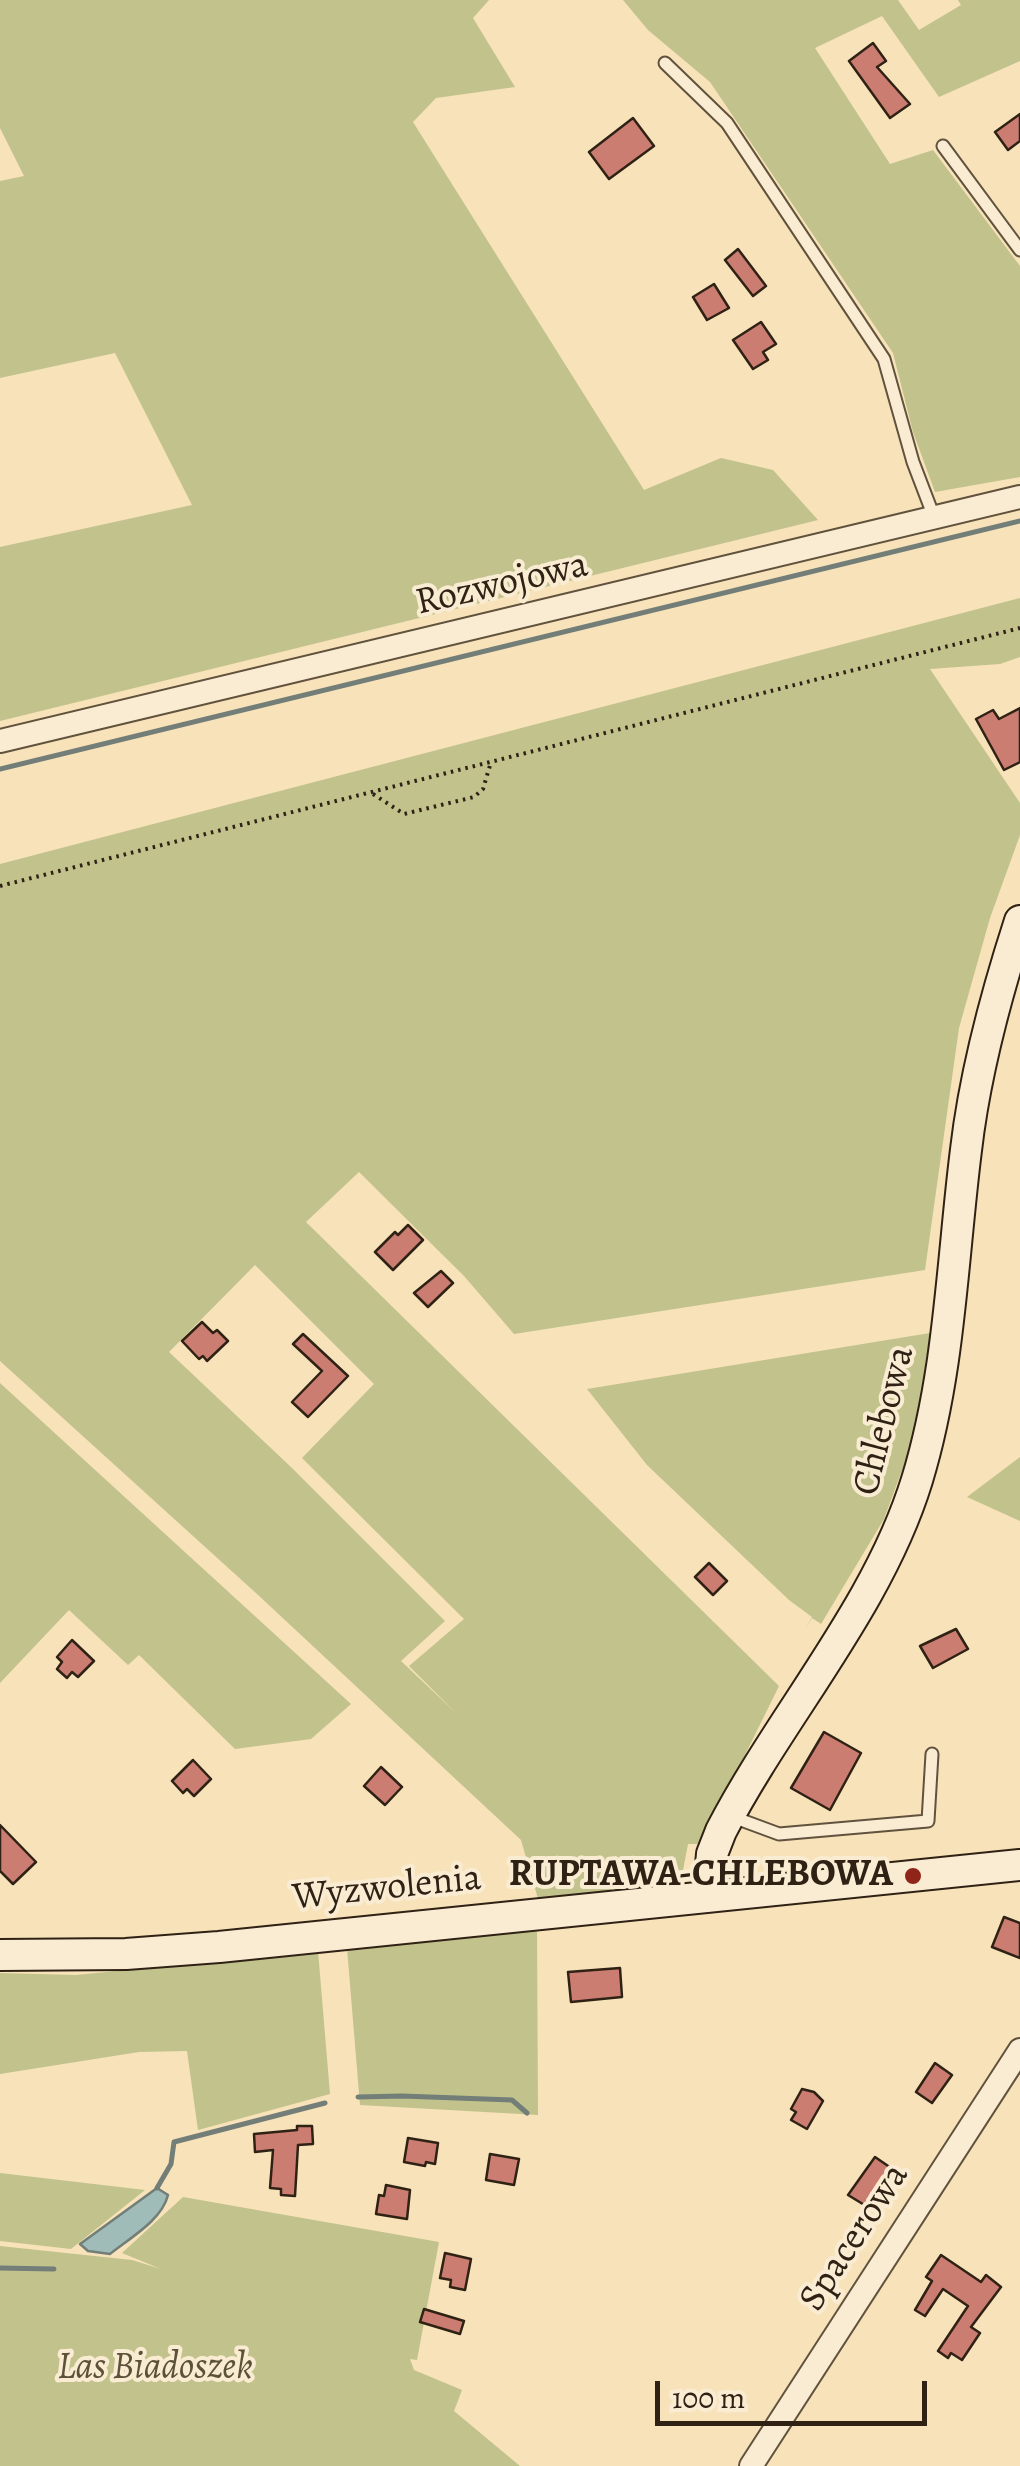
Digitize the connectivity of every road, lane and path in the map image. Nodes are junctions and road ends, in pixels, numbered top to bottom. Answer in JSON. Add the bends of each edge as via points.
{"nodes":[{"id":1,"x":665,"y":63,"type":"dead end"},
{"id":2,"x":943,"y":146,"type":"dead end"},
{"id":3,"x":1020,"y":250,"type":"edge"},
{"id":4,"x":1020,"y":496,"type":"edge"},
{"id":5,"x":934,"y":517,"type":"junction"},
{"id":6,"x":1020,"y":628,"type":"edge"},
{"id":7,"x":0,"y":741,"type":"edge"},
{"id":8,"x":491,"y":762,"type":"junction"},
{"id":9,"x":372,"y":792,"type":"junction"},
{"id":10,"x":0,"y":886,"type":"edge"},
{"id":11,"x":1020,"y":921,"type":"edge"},
{"id":12,"x":932,"y":1754,"type":"dead end"},
{"id":13,"x":729,"y":1816,"type":"junction"},
{"id":14,"x":1020,"y":1865,"type":"edge"},
{"id":15,"x":708,"y":1897,"type":"junction"},
{"id":16,"x":0,"y":1955,"type":"edge"},
{"id":17,"x":1020,"y":2050,"type":"edge"},
{"id":18,"x":751,"y":2466,"type":"edge"}],
"edges":[{"from":1,"to":5,"type":"lane","via":[[727,123],[884,358]]},
{"from":2,"to":3,"type":"lane"},
{"from":4,"to":5,"type":"street","name":"Rozwojowa"},
{"from":5,"to":7,"type":"street","name":"Rozwojowa"},
{"from":6,"to":8,"type":"path"},
{"from":8,"to":9,"type":"path"},
{"from":8,"to":9,"type":"path","via":[[482,789],[469,799],[404,814]]},
{"from":9,"to":10,"type":"path"},
{"from":11,"to":13,"type":"street","name":"Chlebowa","via":[[974,1100],[941,1387],[916,1482],[864,1596]]},
{"from":12,"to":13,"type":"lane","via":[[928,1821],[780,1834]]},
{"from":13,"to":15,"type":"street","name":"Chlebowa","via":[[712,1854]]},
{"from":14,"to":15,"type":"street","name":"Wyzwolenia"},
{"from":15,"to":16,"type":"street","name":"Wyzwolenia","via":[[219,1947]]},
{"from":17,"to":18,"type":"street","name":"Spacerowa"}]}
